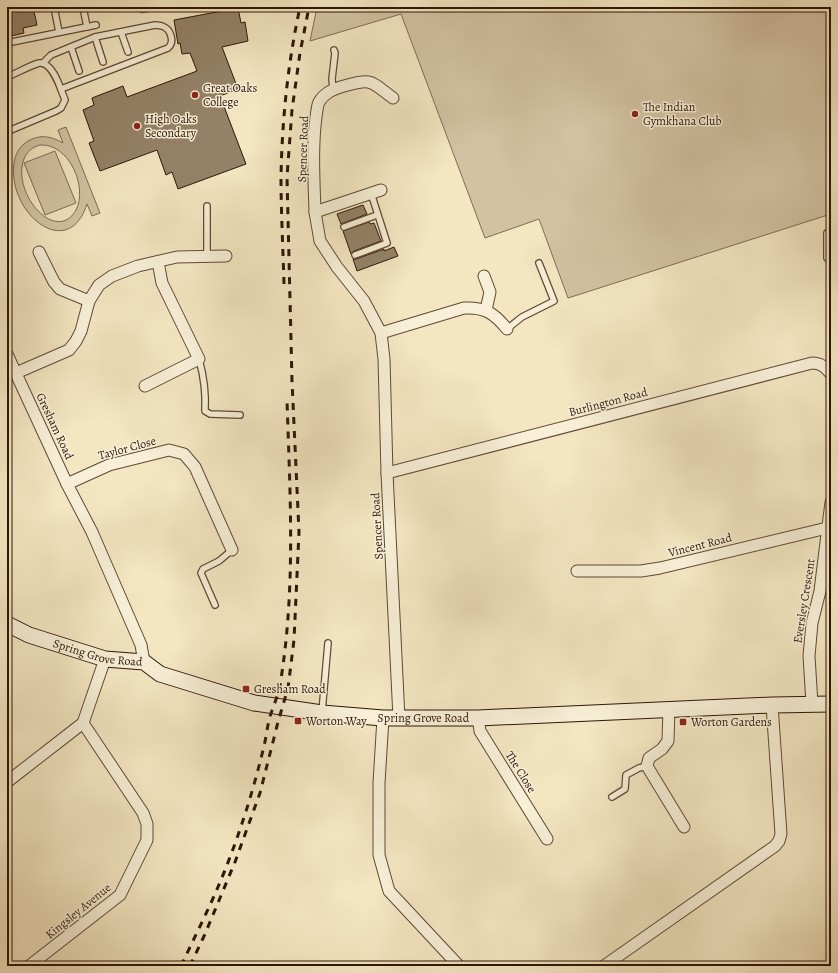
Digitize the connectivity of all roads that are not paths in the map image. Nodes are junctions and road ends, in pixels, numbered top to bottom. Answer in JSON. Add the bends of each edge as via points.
{"nodes":[{"id":1,"x":54,"y":7,"type":"edge"},
{"id":2,"x":83,"y":7,"type":"edge"},
{"id":3,"x":96,"y":25,"type":"dead end"},
{"id":4,"x":87,"y":27,"type":"junction"},
{"id":5,"x":59,"y":32,"type":"junction"},
{"id":6,"x":121,"y":32,"type":"junction"},
{"id":7,"x":95,"y":37,"type":"junction"},
{"id":8,"x":7,"y":43,"type":"edge"},
{"id":9,"x":71,"y":47,"type":"junction"},
{"id":10,"x":334,"y":50,"type":"dead end"},
{"id":11,"x":128,"y":52,"type":"dead end"},
{"id":12,"x":103,"y":62,"type":"dead end"},
{"id":13,"x":43,"y":63,"type":"junction"},
{"id":14,"x":79,"y":71,"type":"dead end"},
{"id":15,"x":7,"y":78,"type":"edge"},
{"id":16,"x":333,"y":89,"type":"junction"},
{"id":17,"x":61,"y":90,"type":"junction"},
{"id":18,"x":393,"y":98,"type":"dead end"},
{"id":19,"x":7,"y":129,"type":"edge"},
{"id":20,"x":376,"y":191,"type":"joint"},
{"id":21,"x":207,"y":206,"type":"dead end"},
{"id":22,"x":315,"y":212,"type":"junction"},
{"id":23,"x":378,"y":215,"type":"junction"},
{"id":24,"x":344,"y":226,"type":"dead end"},
{"id":25,"x":827,"y":233,"type":"dead end"},
{"id":26,"x":39,"y":252,"type":"dead end"},
{"id":27,"x":355,"y":255,"type":"dead end"},
{"id":28,"x":207,"y":256,"type":"junction"},
{"id":29,"x":226,"y":256,"type":"dead end"},
{"id":30,"x":158,"y":262,"type":"junction"},
{"id":31,"x":831,"y":262,"type":"edge"},
{"id":32,"x":539,"y":263,"type":"dead end"},
{"id":33,"x":484,"y":276,"type":"dead end"},
{"id":34,"x":90,"y":302,"type":"junction"},
{"id":35,"x":486,"y":310,"type":"junction"},
{"id":36,"x":507,"y":329,"type":"joint"},
{"id":37,"x":381,"y":333,"type":"junction"},
{"id":38,"x":7,"y":354,"type":"edge"},
{"id":39,"x":200,"y":360,"type":"junction"},
{"id":40,"x":16,"y":373,"type":"junction"},
{"id":41,"x":831,"y":374,"type":"edge"},
{"id":42,"x":145,"y":386,"type":"dead end"},
{"id":43,"x":240,"y":415,"type":"dead end"},
{"id":44,"x":387,"y":473,"type":"junction"},
{"id":45,"x":67,"y":484,"type":"junction"},
{"id":46,"x":831,"y":502,"type":"edge"},
{"id":47,"x":827,"y":528,"type":"junction"},
{"id":48,"x":232,"y":550,"type":"joint"},
{"id":49,"x":577,"y":571,"type":"dead end"},
{"id":50,"x":215,"y":605,"type":"dead end"},
{"id":51,"x":7,"y":624,"type":"edge"},
{"id":52,"x":328,"y":642,"type":"dead end"},
{"id":53,"x":105,"y":659,"type":"junction"},
{"id":54,"x":144,"y":662,"type":"junction"},
{"id":55,"x":812,"y":704,"type":"junction"},
{"id":56,"x":831,"y":704,"type":"edge"},
{"id":57,"x":772,"y":705,"type":"junction"},
{"id":58,"x":669,"y":710,"type":"junction"},
{"id":59,"x":322,"y":713,"type":"junction"},
{"id":60,"x":383,"y":718,"type":"junction"},
{"id":61,"x":399,"y":718,"type":"junction"},
{"id":62,"x":478,"y":718,"type":"junction"},
{"id":63,"x":83,"y":723,"type":"junction"},
{"id":64,"x":647,"y":766,"type":"junction"},
{"id":65,"x":7,"y":782,"type":"edge"},
{"id":66,"x":612,"y":797,"type":"dead end"},
{"id":67,"x":684,"y":827,"type":"dead end"},
{"id":68,"x":547,"y":839,"type":"dead end"},
{"id":69,"x":29,"y":966,"type":"edge"},
{"id":70,"x":459,"y":966,"type":"edge"},
{"id":71,"x":604,"y":966,"type":"edge"}],
"edges":[{"from":1,"to":5,"type":"lane"},
{"from":2,"to":4,"type":"lane"},
{"from":3,"to":4,"type":"lane"},
{"from":4,"to":5,"type":"lane"},
{"from":5,"to":8,"type":"lane"},
{"from":6,"to":7,"type":"lane"},
{"from":6,"to":11,"type":"lane"},
{"from":6,"to":17,"type":"lane","via":[[155,25],[162,26],[170,33],[172,42],[168,48]]},
{"from":7,"to":9,"type":"lane"},
{"from":7,"to":12,"type":"lane"},
{"from":9,"to":13,"type":"lane","via":[[51,55]]},
{"from":9,"to":14,"type":"lane"},
{"from":10,"to":16,"type":"lane"},
{"from":13,"to":15,"type":"lane"},
{"from":13,"to":17,"type":"lane","via":[[50,67]]},
{"from":16,"to":18,"type":"street","name":"Spencer Road","via":[[363,80],[372,82]]},
{"from":16,"to":22,"type":"street","name":"Spencer Road","via":[[324,94],[318,103],[313,171]]},
{"from":17,"to":19,"type":"lane","via":[[65,100],[61,108],[12,130]]},
{"from":20,"to":22,"type":"street"},
{"from":20,"to":23,"type":"lane"},
{"from":21,"to":28,"type":"lane"},
{"from":22,"to":37,"type":"street","name":"Spencer Road","via":[[320,241],[364,301]]},
{"from":23,"to":24,"type":"lane"},
{"from":23,"to":27,"type":"lane","via":[[387,243]]},
{"from":25,"to":31,"type":"lane","via":[[827,258]]},
{"from":26,"to":34,"type":"street","via":[[60,289]]},
{"from":28,"to":29,"type":"street"},
{"from":28,"to":30,"type":"street"},
{"from":30,"to":34,"type":"street","via":[[112,276],[99,284]]},
{"from":30,"to":39,"type":"street","via":[[162,283]]},
{"from":32,"to":36,"type":"lane","via":[[554,301],[522,317]]},
{"from":33,"to":35,"type":"street","via":[[490,292]]},
{"from":34,"to":40,"type":"street","via":[[81,331],[69,350]]},
{"from":35,"to":36,"type":"street","via":[[499,319]]},
{"from":35,"to":37,"type":"street","via":[[464,308]]},
{"from":37,"to":44,"type":"street","name":"Spencer Road"},
{"from":38,"to":40,"type":"street","name":"Gresham Road"},
{"from":39,"to":42,"type":"street"},
{"from":39,"to":43,"type":"lane","via":[[204,375],[205,411],[210,414]]},
{"from":40,"to":45,"type":"street","name":"Gresham Road"},
{"from":41,"to":44,"type":"street","name":"Burlington Road","via":[[820,363],[812,363]]},
{"from":44,"to":61,"type":"street","name":"Spencer Road"},
{"from":45,"to":48,"type":"street","name":"Taylor Close","via":[[109,465],[169,450],[184,454],[195,467]]},
{"from":45,"to":54,"type":"street","name":"Gresham Road","via":[[92,532],[141,645]]},
{"from":46,"to":47,"type":"street","name":"Eversley Crescent"},
{"from":47,"to":49,"type":"street","name":"Vincent Road","via":[[660,568],[641,571]]},
{"from":47,"to":55,"type":"street","name":"Eversley Crescent","via":[[809,656]]},
{"from":48,"to":50,"type":"lane","via":[[219,561],[203,569],[201,573]]},
{"from":51,"to":53,"type":"main road","name":"Spring Grove Road","via":[[29,634]]},
{"from":52,"to":59,"type":"lane"},
{"from":53,"to":54,"type":"main road","name":"Spring Grove Road"},
{"from":53,"to":63,"type":"street"},
{"from":54,"to":59,"type":"main road","name":"Spring Grove Road","via":[[160,674],[254,703]]},
{"from":55,"to":56,"type":"main road","name":"Spring Grove Road"},
{"from":55,"to":57,"type":"main road","name":"Spring Grove Road"},
{"from":57,"to":58,"type":"main road","name":"Spring Grove Road"},
{"from":57,"to":71,"type":"street","via":[[779,842]]},
{"from":58,"to":62,"type":"main road","name":"Spring Grove Road"},
{"from":58,"to":64,"type":"street","via":[[668,741],[649,758]]},
{"from":59,"to":60,"type":"main road","name":"Spring Grove Road"},
{"from":60,"to":61,"type":"main road","name":"Spring Grove Road"},
{"from":60,"to":70,"type":"street","via":[[379,783],[379,855],[389,890]]},
{"from":61,"to":62,"type":"main road","name":"Spring Grove Road"},
{"from":62,"to":68,"type":"street","name":"The Close","via":[[480,731]]},
{"from":63,"to":65,"type":"street"},
{"from":63,"to":69,"type":"street","name":"Kingsley Avenue","via":[[144,813],[147,840],[120,895]]},
{"from":64,"to":66,"type":"lane","via":[[626,775],[625,788]]},
{"from":64,"to":67,"type":"street"}]}
